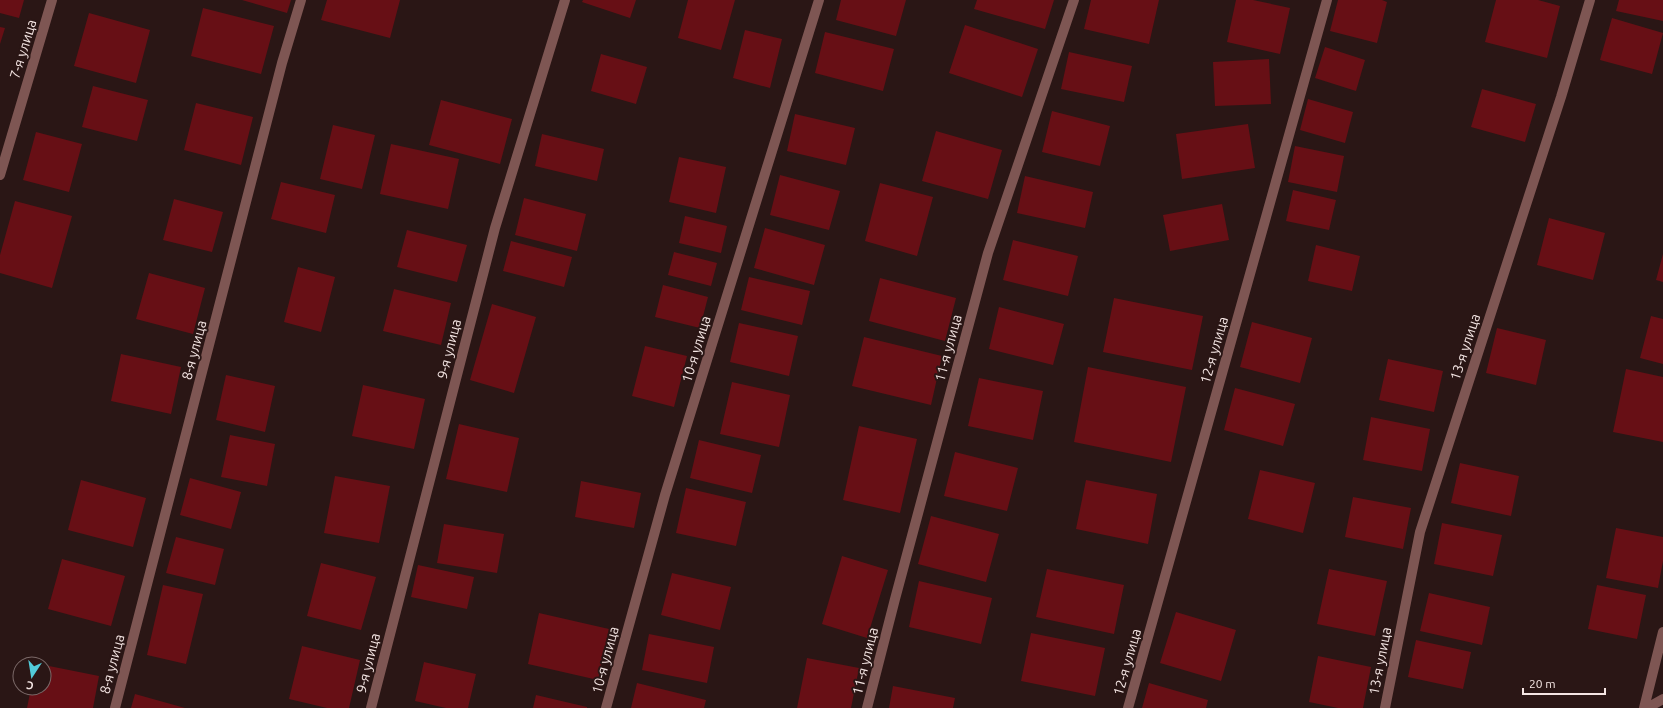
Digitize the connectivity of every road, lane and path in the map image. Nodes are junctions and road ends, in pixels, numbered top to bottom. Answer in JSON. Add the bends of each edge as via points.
{"nodes":[{"id":1,"x":52,"y":0,"type":"edge"},
{"id":2,"x":301,"y":0,"type":"edge"},
{"id":3,"x":564,"y":0,"type":"edge"},
{"id":4,"x":819,"y":0,"type":"edge"},
{"id":5,"x":1074,"y":0,"type":"edge"},
{"id":6,"x":1327,"y":0,"type":"edge"},
{"id":7,"x":1590,"y":0,"type":"edge"},
{"id":8,"x":0,"y":175,"type":"edge"},
{"id":9,"x":1663,"y":632,"type":"edge"},
{"id":10,"x":1663,"y":699,"type":"edge"},
{"id":11,"x":115,"y":708,"type":"edge"},
{"id":12,"x":371,"y":708,"type":"edge"},
{"id":13,"x":606,"y":708,"type":"edge"},
{"id":14,"x":867,"y":708,"type":"edge"},
{"id":15,"x":1128,"y":708,"type":"edge"},
{"id":16,"x":1385,"y":708,"type":"edge"},
{"id":17,"x":1645,"y":708,"type":"edge"}],
"edges":[{"from":1,"to":8,"type":"street","name":"7-я улица"},
{"from":2,"to":11,"type":"street","name":"8-я улица","via":[[282,63]]},
{"from":3,"to":12,"type":"street","name":"9-я улица","via":[[495,228]]},
{"from":4,"to":13,"type":"street","name":"10-я улица","via":[[665,495]]},
{"from":5,"to":14,"type":"street","name":"11-я улица","via":[[988,253]]},
{"from":6,"to":15,"type":"street","name":"12-я улица"},
{"from":7,"to":16,"type":"street","name":"13-я улица","via":[[1420,532]]},
{"from":9,"to":17,"type":"street"},
{"from":10,"to":17,"type":"street"}]}
